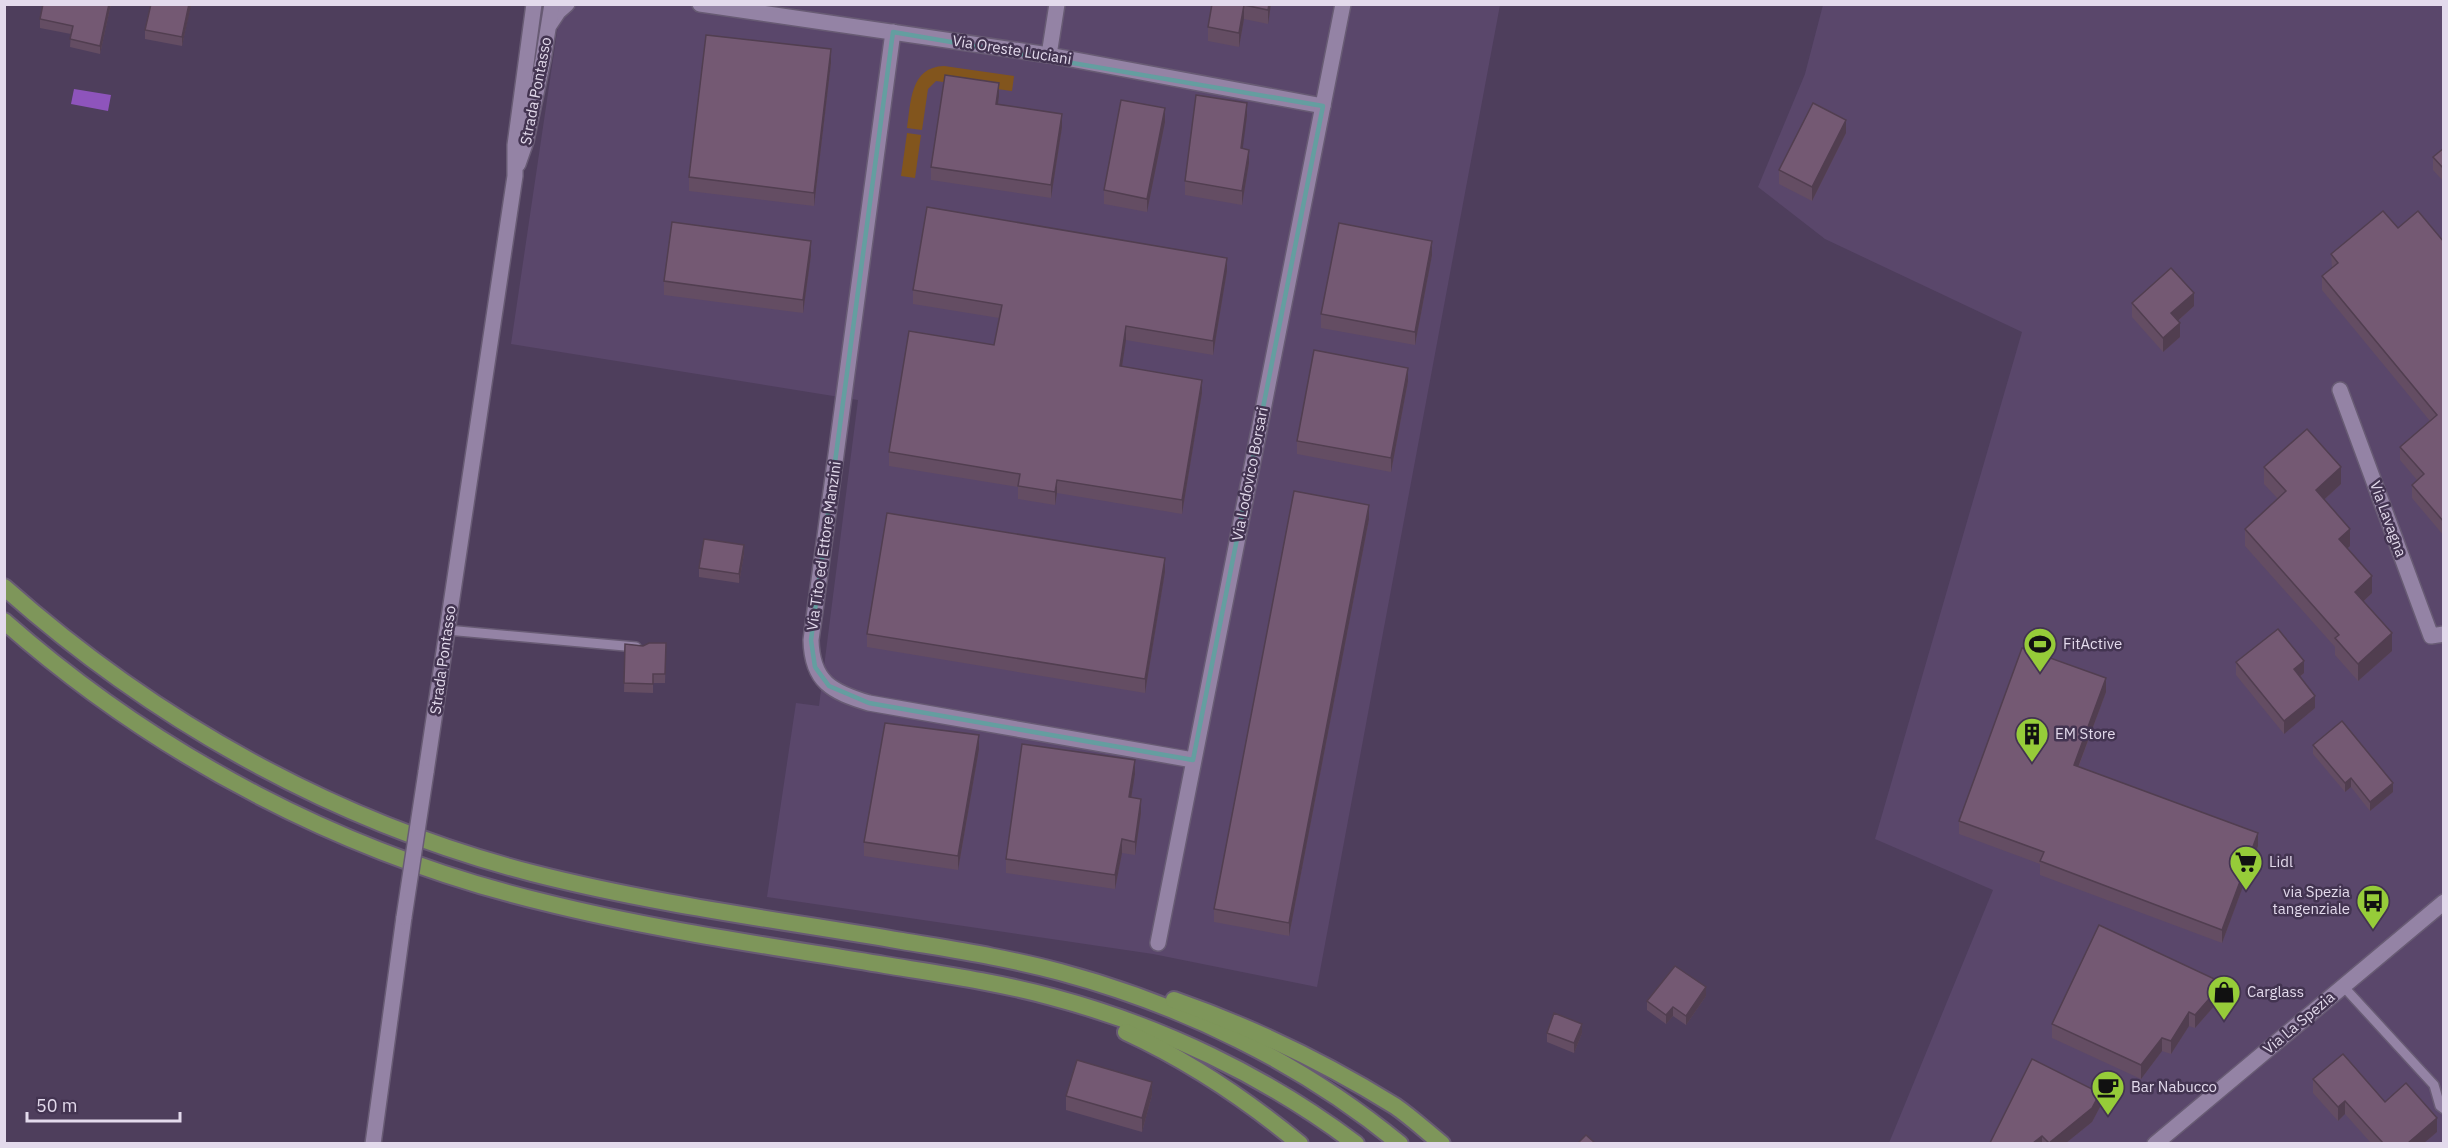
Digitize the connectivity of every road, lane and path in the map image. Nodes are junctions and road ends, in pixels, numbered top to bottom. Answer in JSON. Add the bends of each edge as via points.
{"nodes":[{"id":1,"x":534,"y":4,"type":"edge"},
{"id":2,"x":543,"y":4,"type":"edge"},
{"id":3,"x":552,"y":4,"type":"edge"},
{"id":4,"x":567,"y":4,"type":"edge"},
{"id":5,"x":700,"y":4,"type":"edge"},
{"id":6,"x":1057,"y":4,"type":"edge"},
{"id":7,"x":1343,"y":4,"type":"edge"},
{"id":8,"x":893,"y":32,"type":"junction"},
{"id":9,"x":547,"y":36,"type":"junction"},
{"id":10,"x":1049,"y":55,"type":"junction"},
{"id":11,"x":521,"y":99,"type":"junction"},
{"id":12,"x":1323,"y":106,"type":"junction"},
{"id":13,"x":514,"y":176,"type":"junction"},
{"id":14,"x":2340,"y":390,"type":"dead end"},
{"id":15,"x":4,"y":587,"type":"edge"},
{"id":16,"x":4,"y":621,"type":"edge"},
{"id":17,"x":447,"y":630,"type":"junction"},
{"id":18,"x":2444,"y":634,"type":"edge"},
{"id":19,"x":644,"y":648,"type":"edge"},
{"id":20,"x":1193,"y":760,"type":"junction"},
{"id":21,"x":2444,"y":902,"type":"edge"},
{"id":22,"x":1158,"y":944,"type":"dead end"},
{"id":23,"x":1058,"y":971,"type":"junction"},
{"id":24,"x":2343,"y":986,"type":"junction"},
{"id":25,"x":1049,"y":996,"type":"junction"},
{"id":26,"x":2444,"y":1109,"type":"edge"},
{"id":27,"x":373,"y":1143,"type":"edge"},
{"id":28,"x":1300,"y":1143,"type":"edge"},
{"id":29,"x":1356,"y":1143,"type":"edge"},
{"id":30,"x":1400,"y":1143,"type":"edge"},
{"id":31,"x":1442,"y":1143,"type":"edge"},
{"id":32,"x":2155,"y":1143,"type":"edge"}],
"edges":[{"from":1,"to":11,"type":"street","name":"Strada Pontasso"},
{"from":2,"to":11,"type":"street","name":"Strada Pontasso","via":[[536,53]]},
{"from":3,"to":9,"type":"street","name":"Strada Pontasso"},
{"from":4,"to":9,"type":"street","via":[[555,16]]},
{"from":5,"to":8,"type":"street","name":"Via Oreste Luciani"},
{"from":6,"to":10,"type":"street"},
{"from":7,"to":12,"type":"street","name":"Via Lodovico Borsari"},
{"from":8,"to":10,"type":"street","name":"Via Oreste Luciani"},
{"from":8,"to":20,"type":"street","name":"Via Tito ed Ettore Manzini","via":[[811,640],[815,667],[828,686],[869,703]]},
{"from":9,"to":13,"type":"street","name":"Strada Pontasso","via":[[525,146]]},
{"from":10,"to":12,"type":"street","name":"Via Oreste Luciani"},
{"from":11,"to":13,"type":"street","name":"Strada Pontasso"},
{"from":12,"to":20,"type":"street","name":"Via Lodovico Borsari"},
{"from":13,"to":17,"type":"street","name":"Strada Pontasso"},
{"from":14,"to":18,"type":"street","name":"Via Lavagna","via":[[2431,636]]},
{"from":15,"to":23,"type":"highway","via":[[109,673],[202,734],[310,792],[398,829],[575,883]]},
{"from":16,"to":25,"type":"highway","via":[[101,699],[194,760],[292,812],[403,859],[522,897],[609,917]]},
{"from":17,"to":19,"type":"lane"},
{"from":17,"to":27,"type":"street","name":"Strada Pontasso","bridge":true},
{"from":20,"to":22,"type":"street","name":"Via Lodovico Borsari"},
{"from":21,"to":24,"type":"street","name":"Via La Spezia"},
{"from":23,"to":30,"type":"highway","via":[[1153,1003],[1245,1043],[1332,1094]]},
{"from":23,"to":31,"type":"highway","via":[[1122,982],[1219,1016],[1328,1068],[1396,1107]]},
{"from":24,"to":26,"type":"lane","via":[[2434,1085]]},
{"from":24,"to":32,"type":"street","name":"Via La Spezia"},
{"from":25,"to":28,"type":"highway","via":[[1154,1044],[1254,1106]]},
{"from":25,"to":29,"type":"highway","via":[[1124,1020],[1218,1059],[1294,1100]]}]}
